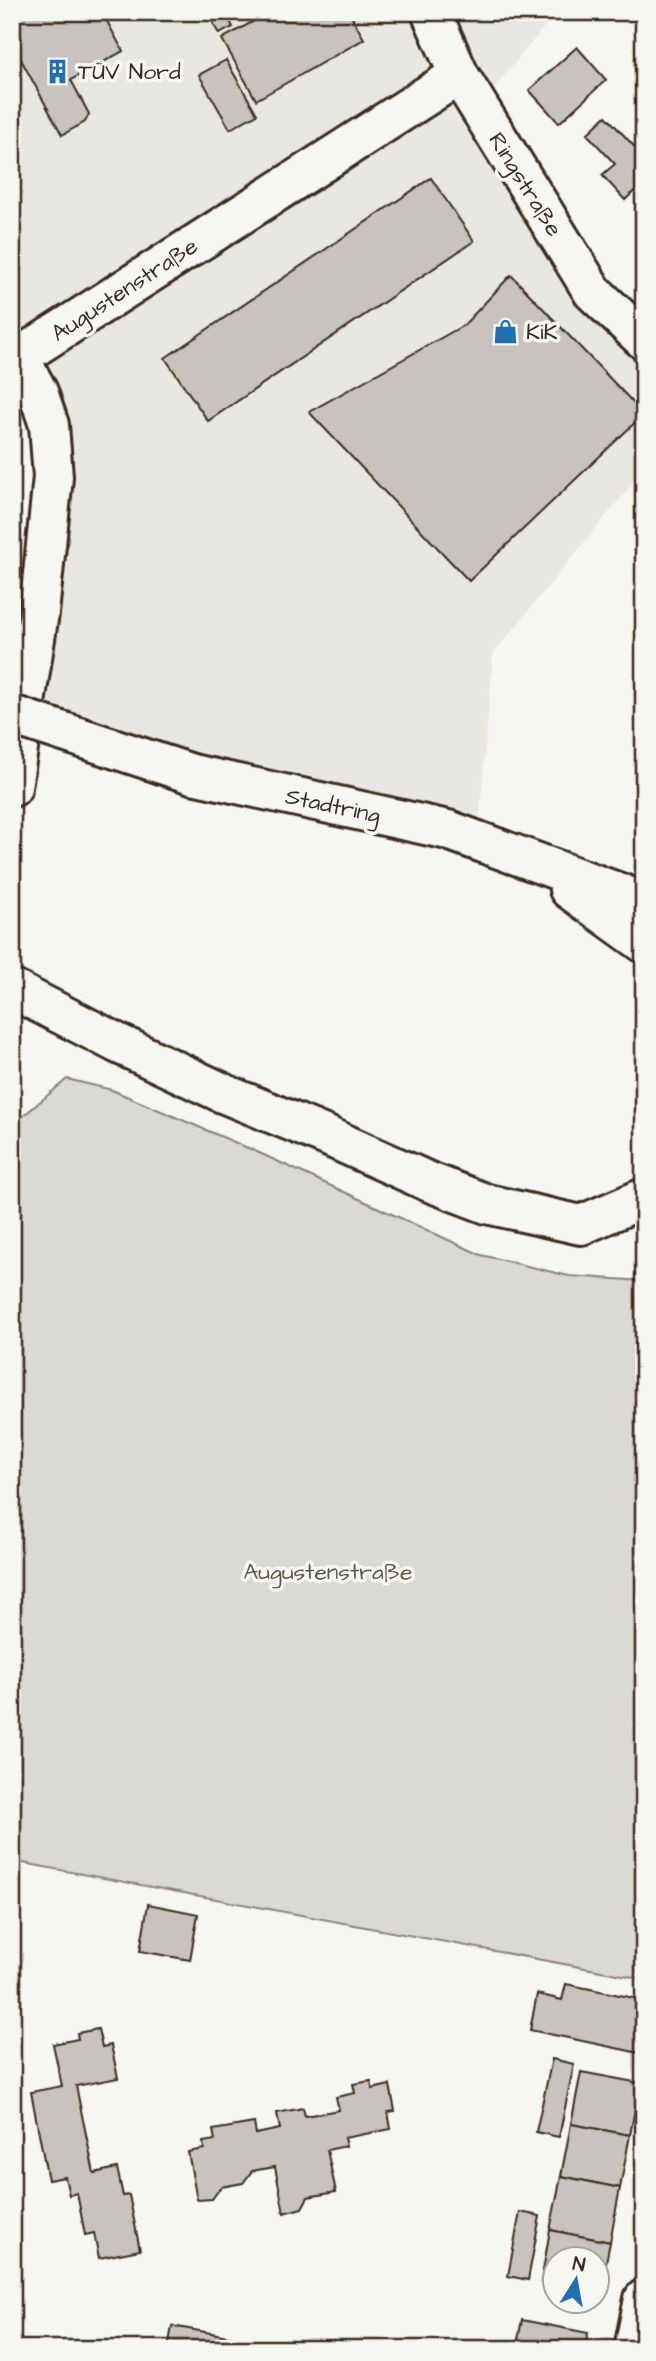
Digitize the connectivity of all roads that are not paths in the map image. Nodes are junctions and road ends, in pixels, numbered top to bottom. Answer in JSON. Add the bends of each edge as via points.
{"nodes":[{"id":1,"x":431,"y":12,"type":"edge"},
{"id":2,"x":459,"y":75,"type":"junction"},
{"id":3,"x":644,"y":341,"type":"edge"},
{"id":4,"x":15,"y":353,"type":"edge"},
{"id":5,"x":12,"y":715,"type":"edge"},
{"id":6,"x":12,"y":742,"type":"edge"},
{"id":7,"x":192,"y":774,"type":"junction"},
{"id":8,"x":12,"y":787,"type":"edge"},
{"id":9,"x":448,"y":830,"type":"junction"},
{"id":10,"x":644,"y":902,"type":"edge"},
{"id":11,"x":644,"y":943,"type":"edge"},
{"id":12,"x":12,"y":989,"type":"edge"},
{"id":13,"x":644,"y":1198,"type":"edge"},
{"id":14,"x":644,"y":1221,"type":"edge"},
{"id":15,"x":581,"y":1225,"type":"junction"},
{"id":16,"x":644,"y":2299,"type":"edge"},
{"id":17,"x":634,"y":2349,"type":"edge"}],
"edges":[{"from":1,"to":2,"type":"main road","name":"Ringstraße"},
{"from":2,"to":3,"type":"main road","name":"Ringstraße","via":[[593,292]]},
{"from":2,"to":4,"type":"main road","name":"Augustenstraße"},
{"from":4,"to":8,"type":"main road","name":"Augustenstraße","via":[[38,392],[49,425],[53,477],[39,613]]},
{"from":5,"to":7,"type":"main road","bridge":true},
{"from":6,"to":7,"type":"main road","name":"Stadtring","bridge":true},
{"from":7,"to":9,"type":"main road","name":"Stadtring"},
{"from":9,"to":10,"type":"main road","name":"Stadtring"},
{"from":9,"to":11,"type":"main road","via":[[575,892]]},
{"from":12,"to":15,"type":"main road","via":[[225,1094],[427,1181],[486,1204]]},
{"from":13,"to":15,"type":"main road"},
{"from":14,"to":15,"type":"main road"},
{"from":16,"to":17,"type":"main road"}]}
